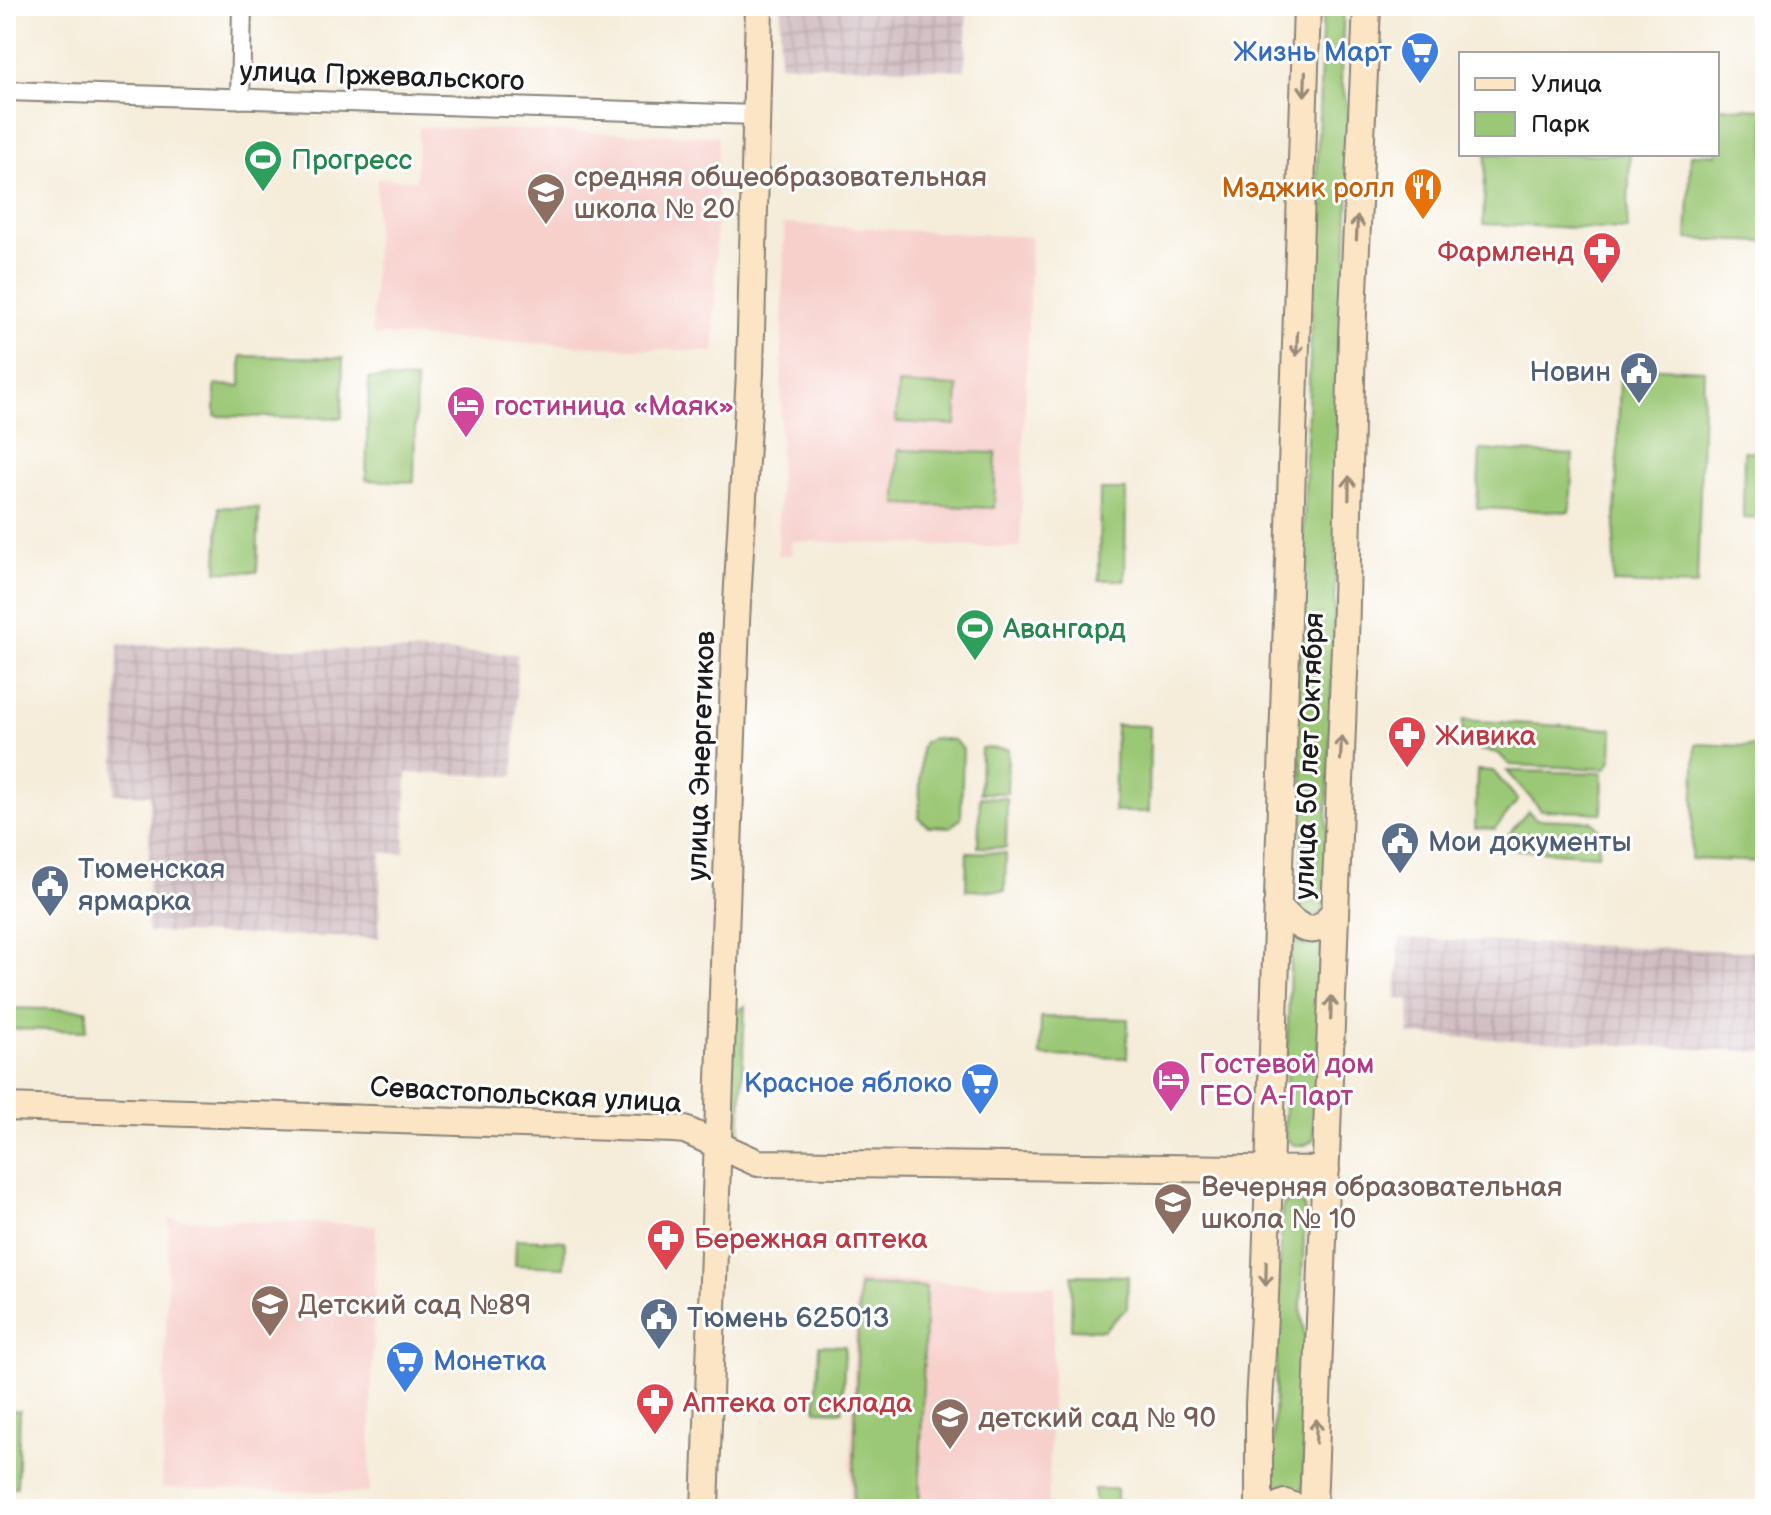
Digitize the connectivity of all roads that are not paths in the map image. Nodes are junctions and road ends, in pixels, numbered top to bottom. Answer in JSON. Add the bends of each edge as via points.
{"nodes":[{"id":1,"x":242,"y":6,"type":"edge"},
{"id":2,"x":759,"y":6,"type":"edge"},
{"id":3,"x":1307,"y":6,"type":"edge"},
{"id":4,"x":1367,"y":6,"type":"edge"},
{"id":5,"x":6,"y":91,"type":"edge"},
{"id":6,"x":240,"y":99,"type":"junction"},
{"id":7,"x":756,"y":115,"type":"junction"},
{"id":8,"x":1277,"y":905,"type":"junction"},
{"id":9,"x":1335,"y":909,"type":"junction"},
{"id":10,"x":6,"y":1107,"type":"edge"},
{"id":11,"x":718,"y":1147,"type":"junction"},
{"id":12,"x":1268,"y":1168,"type":"junction"},
{"id":13,"x":1326,"y":1170,"type":"junction"},
{"id":14,"x":705,"y":1509,"type":"edge"},
{"id":15,"x":1259,"y":1509,"type":"edge"},
{"id":16,"x":1270,"y":1509,"type":"edge"},
{"id":17,"x":1301,"y":1509,"type":"edge"},
{"id":18,"x":1313,"y":1509,"type":"edge"}],
"edges":[{"from":1,"to":6,"type":"street"},
{"from":2,"to":7,"type":"main road","name":"улица Энергетиков"},
{"from":3,"to":8,"type":"main road","name":"улица 50 лет Октября","one_way":true},
{"from":9,"to":4,"type":"main road","name":"улица 50 лет Октября","one_way":true},
{"from":5,"to":6,"type":"street","name":"улица Пржевальского"},
{"from":6,"to":7,"type":"street","name":"улица Пржевальского"},
{"from":7,"to":11,"type":"main road","name":"улица Энергетиков"},
{"from":8,"to":9,"type":"main road","via":[[1307,930],[1319,928]]},
{"from":8,"to":12,"type":"main road","name":"улица 50 лет Октября"},
{"from":13,"to":9,"type":"main road","name":"улица 50 лет Октября","one_way":true},
{"from":10,"to":11,"type":"main road","name":"Севастопольская улица","via":[[674,1129]]},
{"from":11,"to":12,"type":"main road","name":"Севастопольская улица","via":[[758,1163]]},
{"from":11,"to":14,"type":"main road","name":"улица Энергетиков"},
{"from":12,"to":13,"type":"main road","name":"Севастопольская улица"},
{"from":12,"to":15,"type":"main road","name":"улица 50 лет Октября","one_way":true},
{"from":18,"to":13,"type":"main road","name":"улица 50 лет Октября","one_way":true},
{"from":16,"to":17,"type":"main road","via":[[1285,1503]]}]}
